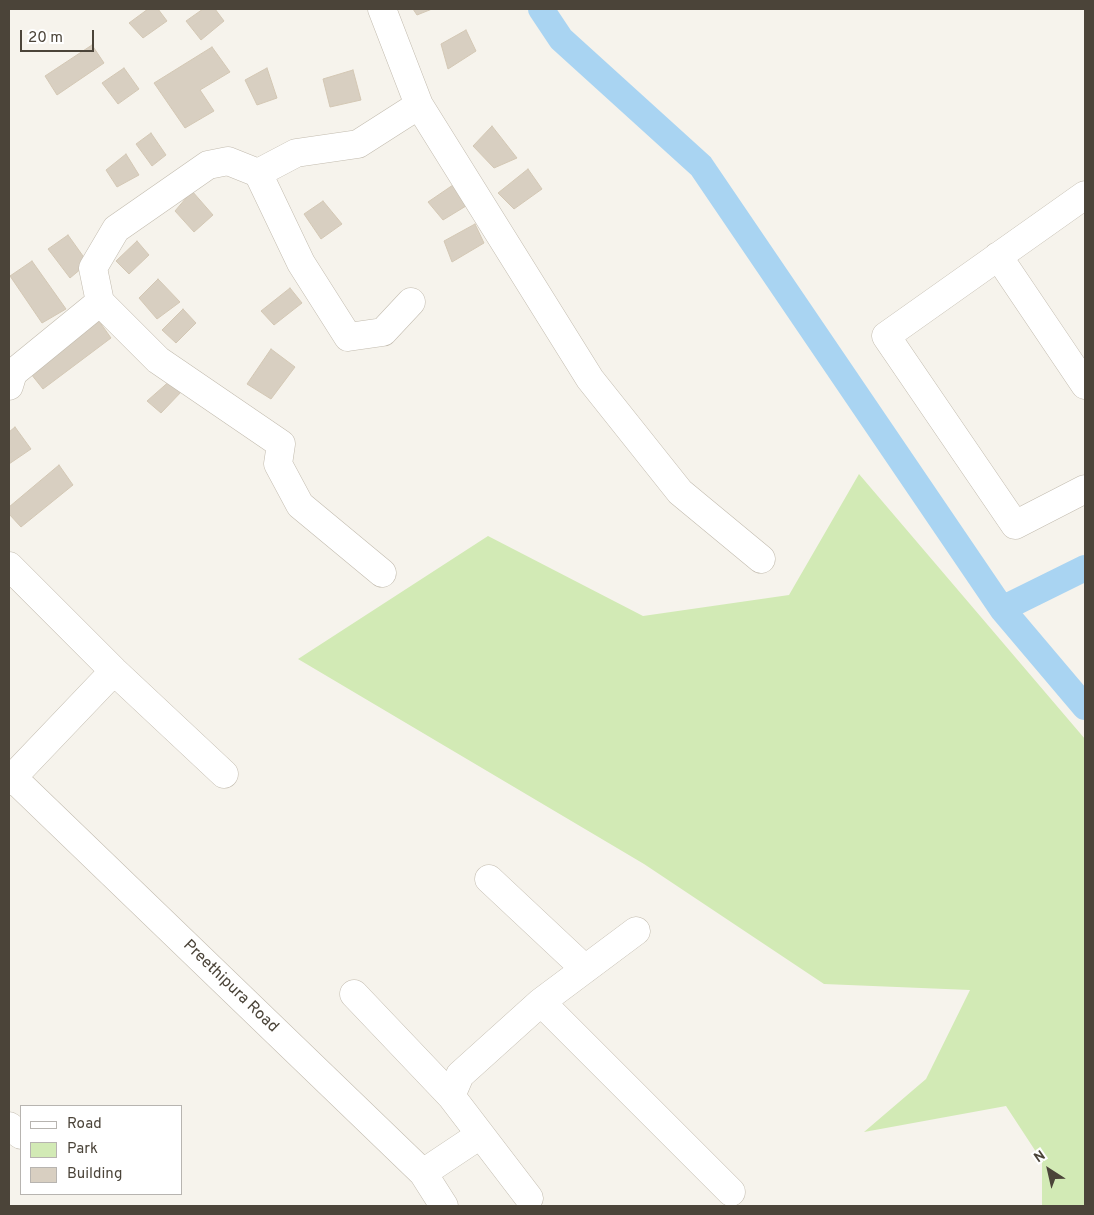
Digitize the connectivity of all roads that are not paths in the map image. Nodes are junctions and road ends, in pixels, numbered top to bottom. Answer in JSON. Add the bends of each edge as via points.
{"nodes":[{"id":1,"x":382,"y":9,"type":"edge"},
{"id":2,"x":420,"y":105,"type":"junction"},
{"id":3,"x":258,"y":173,"type":"junction"},
{"id":4,"x":1085,"y":194,"type":"edge"},
{"id":5,"x":998,"y":256,"type":"junction"},
{"id":6,"x":100,"y":302,"type":"junction"},
{"id":7,"x":411,"y":302,"type":"dead end"},
{"id":8,"x":1085,"y":385,"type":"edge"},
{"id":9,"x":9,"y":386,"type":"edge"},
{"id":10,"x":1085,"y":490,"type":"edge"},
{"id":11,"x":761,"y":559,"type":"dead end"},
{"id":12,"x":9,"y":566,"type":"edge"},
{"id":13,"x":382,"y":573,"type":"dead end"},
{"id":14,"x":114,"y":671,"type":"junction"},
{"id":15,"x":224,"y":774,"type":"dead end"},
{"id":16,"x":10,"y":777,"type":"edge"},
{"id":17,"x":489,"y":880,"type":"dead end"},
{"id":18,"x":636,"y":931,"type":"dead end"},
{"id":19,"x":584,"y":969,"type":"junction"},
{"id":20,"x":354,"y":994,"type":"dead end"},
{"id":21,"x":541,"y":1002,"type":"junction"},
{"id":22,"x":451,"y":1096,"type":"junction"},
{"id":23,"x":9,"y":1126,"type":"edge"},
{"id":24,"x":20,"y":1134,"type":"edge"},
{"id":25,"x":480,"y":1135,"type":"junction"},
{"id":26,"x":423,"y":1174,"type":"junction"},
{"id":27,"x":731,"y":1192,"type":"dead end"},
{"id":28,"x":529,"y":1198,"type":"dead end"},
{"id":29,"x":444,"y":1206,"type":"edge"}],
"edges":[{"from":1,"to":2,"type":"street"},
{"from":2,"to":3,"type":"street","via":[[358,144],[296,153]]},
{"from":2,"to":11,"type":"street","via":[[590,379],[680,492]]},
{"from":3,"to":6,"type":"street","via":[[228,161],[208,165],[116,229],[93,268]]},
{"from":3,"to":7,"type":"street","via":[[301,263],[348,337],[382,332]]},
{"from":4,"to":5,"type":"street"},
{"from":5,"to":8,"type":"street"},
{"from":5,"to":10,"type":"street","via":[[886,336],[1015,526]]},
{"from":6,"to":9,"type":"street","via":[[13,373]]},
{"from":6,"to":13,"type":"street","via":[[158,360],[281,444],[278,464],[300,505]]},
{"from":12,"to":14,"type":"street"},
{"from":14,"to":15,"type":"street"},
{"from":14,"to":16,"type":"street"},
{"from":16,"to":26,"type":"street","name":"Preethipura Road"},
{"from":17,"to":19,"type":"street"},
{"from":18,"to":19,"type":"street"},
{"from":19,"to":21,"type":"street"},
{"from":20,"to":22,"type":"street"},
{"from":21,"to":22,"type":"street","via":[[460,1075]]},
{"from":21,"to":27,"type":"street"},
{"from":22,"to":25,"type":"street"},
{"from":23,"to":24,"type":"street"},
{"from":25,"to":26,"type":"street"},
{"from":25,"to":28,"type":"street"},
{"from":26,"to":29,"type":"street","name":"Preethipura Road"}]}
